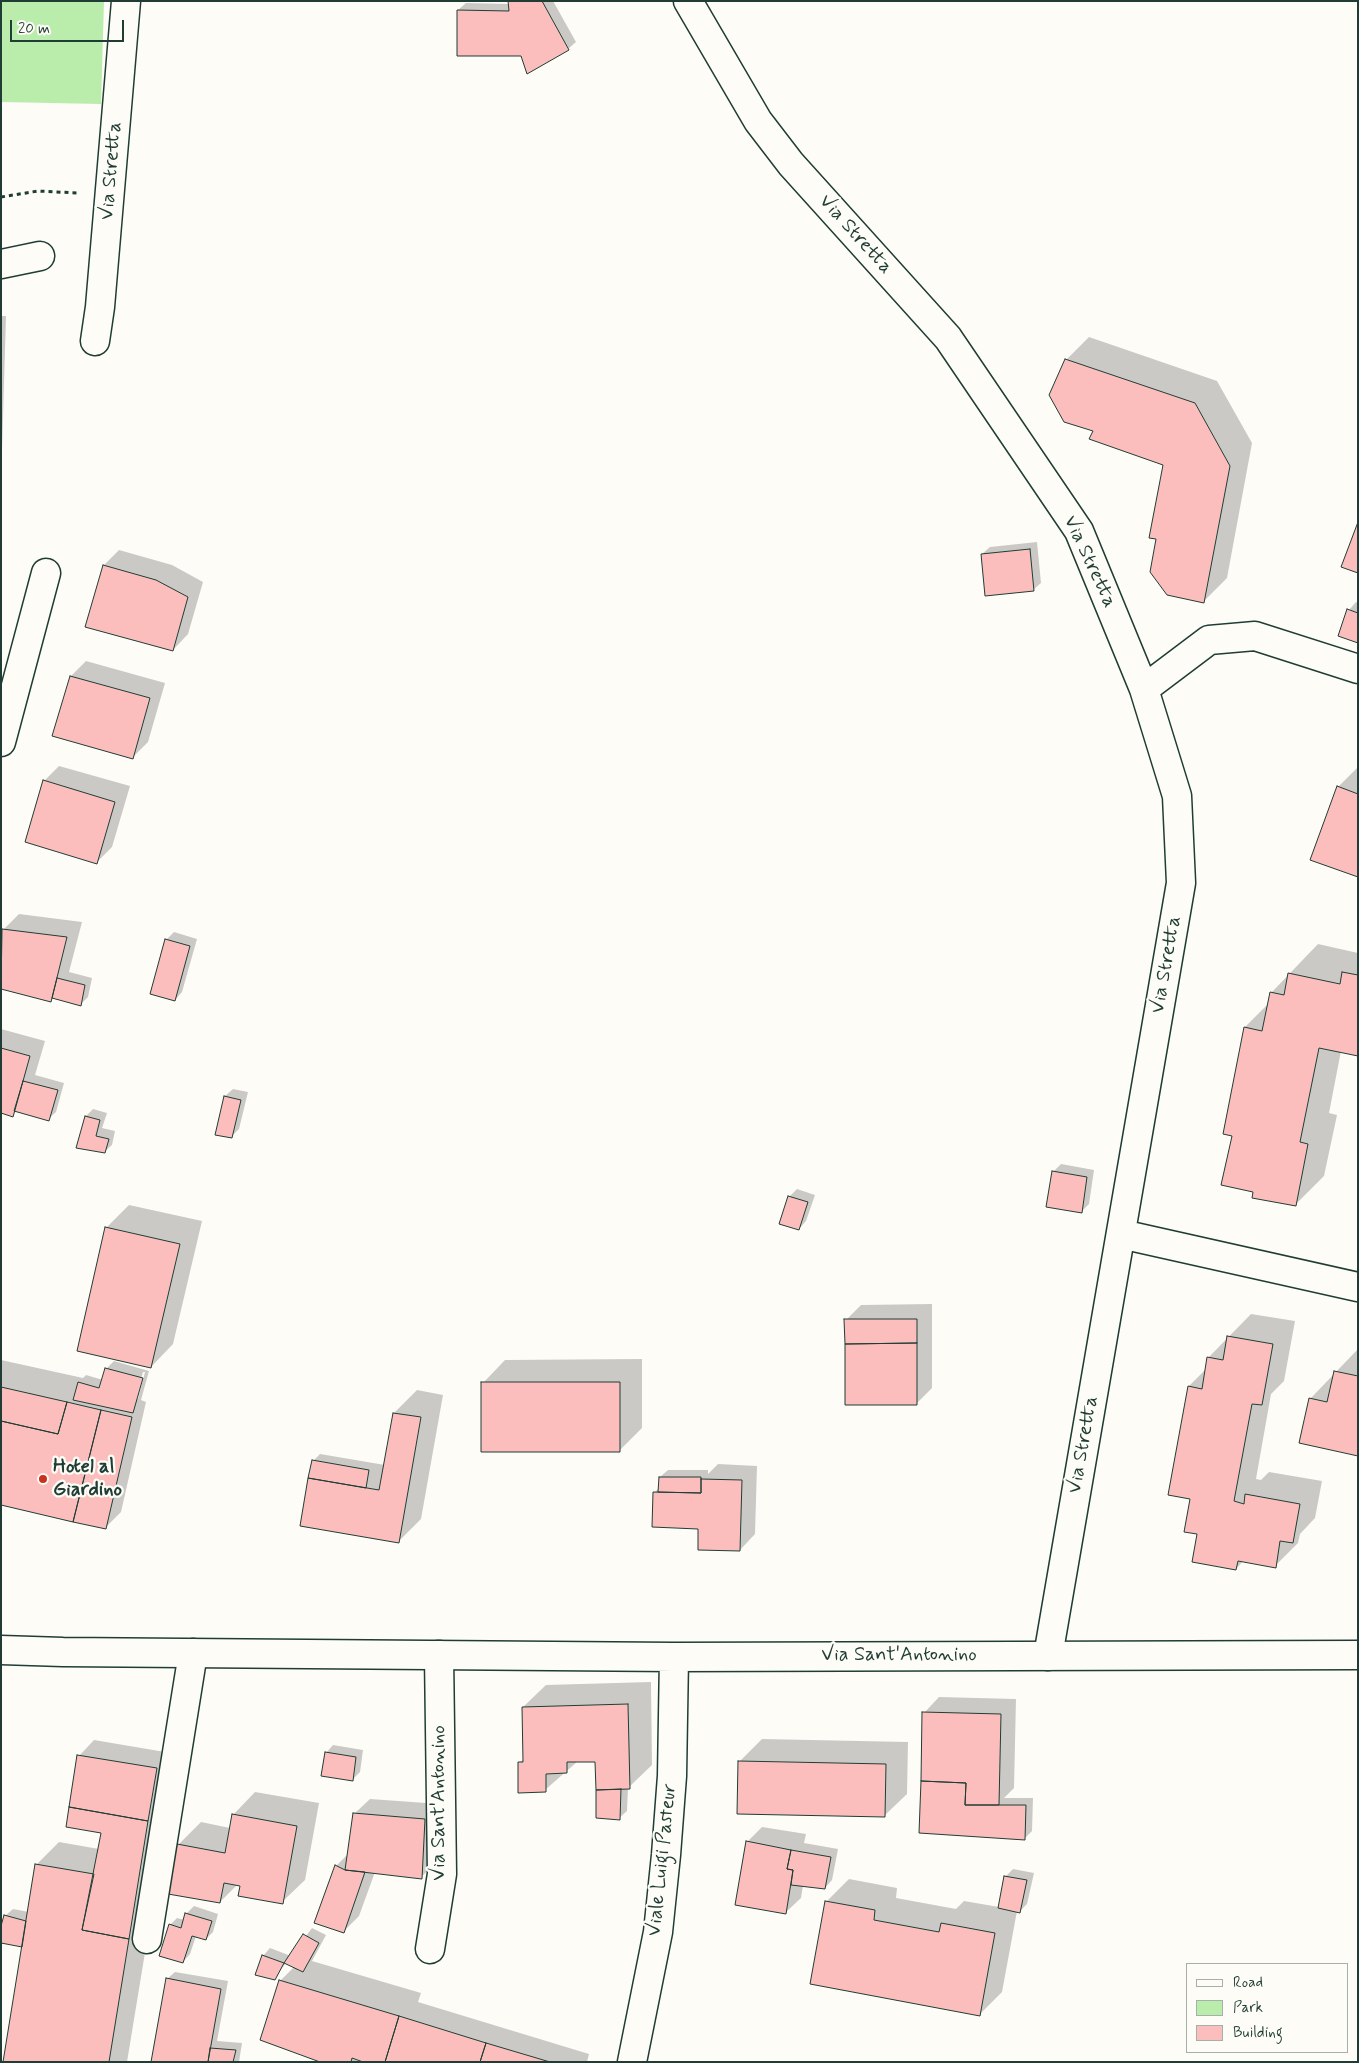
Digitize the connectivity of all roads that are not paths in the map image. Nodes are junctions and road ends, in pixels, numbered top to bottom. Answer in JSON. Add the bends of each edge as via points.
{"nodes":[{"id":1,"x":126,"y":1,"type":"edge"},
{"id":2,"x":688,"y":1,"type":"edge"},
{"id":3,"x":40,"y":256,"type":"dead end"},
{"id":4,"x":1,"y":264,"type":"edge"},
{"id":5,"x":95,"y":341,"type":"dead end"},
{"id":6,"x":46,"y":573,"type":"dead end"},
{"id":7,"x":1358,"y":669,"type":"edge"},
{"id":8,"x":1144,"y":689,"type":"junction"},
{"id":9,"x":1,"y":742,"type":"edge"},
{"id":10,"x":1121,"y":1234,"type":"junction"},
{"id":11,"x":1358,"y":1287,"type":"edge"},
{"id":12,"x":1,"y":1650,"type":"edge"},
{"id":13,"x":193,"y":1653,"type":"junction"},
{"id":14,"x":440,"y":1655,"type":"junction"},
{"id":15,"x":1048,"y":1656,"type":"junction"},
{"id":16,"x":1358,"y":1656,"type":"edge"},
{"id":17,"x":674,"y":1657,"type":"junction"},
{"id":18,"x":147,"y":1939,"type":"dead end"},
{"id":19,"x":430,"y":1949,"type":"dead end"},
{"id":20,"x":632,"y":2062,"type":"edge"}],
"edges":[{"from":1,"to":5,"type":"street","name":"Via Stretta"},
{"from":2,"to":8,"type":"street","name":"Via Stretta","via":[[758,121],[791,164],[948,338],[1079,530]]},
{"from":3,"to":4,"type":"street"},
{"from":6,"to":9,"type":"street"},
{"from":7,"to":8,"type":"street","via":[[1254,636],[1227,638],[1209,640]]},
{"from":8,"to":10,"type":"street","name":"Via Stretta","via":[[1176,796],[1181,883]]},
{"from":10,"to":11,"type":"street"},
{"from":10,"to":15,"type":"street","name":"Via Stretta"},
{"from":12,"to":13,"type":"street","name":"Via Sant'Antonino"},
{"from":13,"to":14,"type":"street","name":"Via Sant'Antonino"},
{"from":13,"to":18,"type":"street"},
{"from":14,"to":17,"type":"street","name":"Via Sant'Antonino"},
{"from":14,"to":19,"type":"street","name":"Via Sant'Antonino","via":[[442,1874]]},
{"from":15,"to":16,"type":"street","name":"Via Sant'Antonino"},
{"from":15,"to":17,"type":"street","name":"Via Sant'Antonino"},
{"from":17,"to":20,"type":"street","name":"Viale Luigi Pasteur","via":[[672,1776],[666,1855],[658,1932]]}]}
